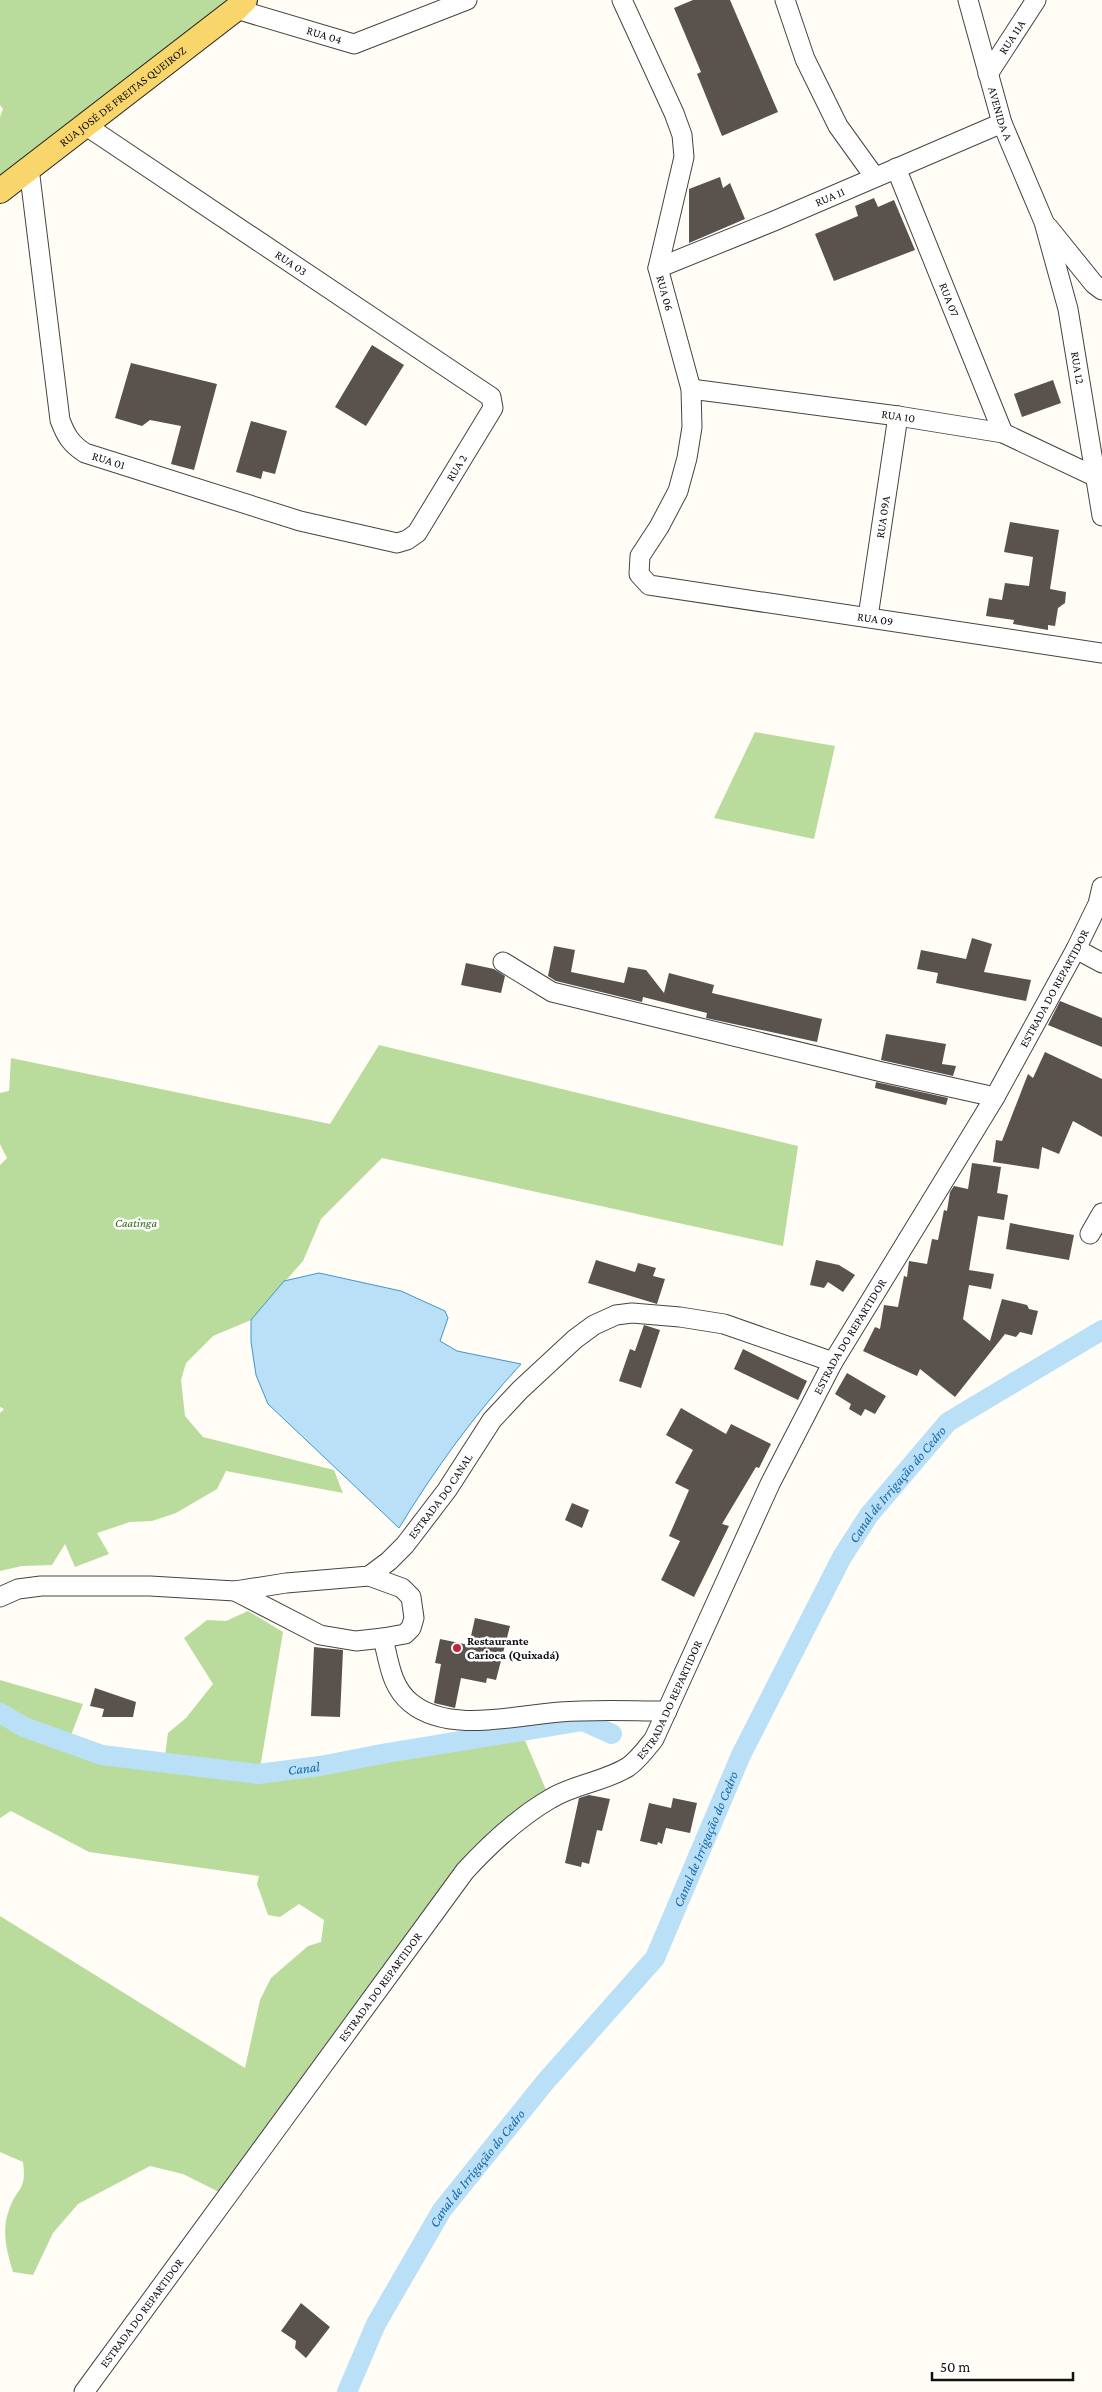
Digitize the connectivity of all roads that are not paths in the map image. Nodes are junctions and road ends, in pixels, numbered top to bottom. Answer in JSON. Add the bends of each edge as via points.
{"nodes":[{"id":1,"x":467,"y":0,"type":"edge"},
{"id":2,"x":622,"y":0,"type":"edge"},
{"id":3,"x":785,"y":0,"type":"edge"},
{"id":4,"x":968,"y":0,"type":"edge"},
{"id":5,"x":1036,"y":0,"type":"edge"},
{"id":6,"x":241,"y":5,"type":"edge"},
{"id":7,"x":988,"y":74,"type":"junction"},
{"id":8,"x":1002,"y":122,"type":"junction"},
{"id":9,"x":85,"y":125,"type":"junction"},
{"id":10,"x":29,"y":168,"type":"junction"},
{"id":11,"x":896,"y":168,"type":"junction"},
{"id":12,"x":874,"y":176,"type":"junction"},
{"id":13,"x":0,"y":191,"type":"edge"},
{"id":14,"x":1044,"y":222,"type":"junction"},
{"id":15,"x":658,"y":268,"type":"junction"},
{"id":16,"x":1102,"y":290,"type":"edge"},
{"id":17,"x":691,"y":389,"type":"junction"},
{"id":18,"x":494,"y":403,"type":"joint"},
{"id":19,"x":898,"y":416,"type":"junction"},
{"id":20,"x":1003,"y":433,"type":"junction"},
{"id":21,"x":1096,"y":477,"type":"junction"},
{"id":22,"x":1102,"y":506,"type":"edge"},
{"id":23,"x":417,"y":533,"type":"joint"},
{"id":24,"x":649,"y":585,"type":"joint"},
{"id":25,"x":868,"y":617,"type":"junction"},
{"id":26,"x":1102,"y":653,"type":"edge"},
{"id":27,"x":1102,"y":887,"type":"edge"},
{"id":28,"x":1076,"y":949,"type":"junction"},
{"id":29,"x":503,"y":962,"type":"dead end"},
{"id":30,"x":1102,"y":963,"type":"edge"},
{"id":31,"x":995,"y":1097,"type":"junction"},
{"id":32,"x":1102,"y":1213,"type":"edge"},
{"id":33,"x":1090,"y":1234,"type":"dead end"},
{"id":34,"x":833,"y":1362,"type":"junction"},
{"id":35,"x":369,"y":1576,"type":"junction"},
{"id":36,"x":235,"y":1591,"type":"junction"},
{"id":37,"x":0,"y":1597,"type":"edge"},
{"id":38,"x":383,"y":1638,"type":"junction"},
{"id":39,"x":667,"y":1711,"type":"junction"},
{"id":40,"x":84,"y":2392,"type":"edge"}],
"edges":[{"from":1,"to":6,"type":"street","name":"RUA 04","via":[[354,44]]},
{"from":2,"to":15,"type":"street","name":"RUA 06","via":[[682,135],[684,157]]},
{"from":3,"to":12,"type":"street","via":[[804,59],[838,126]]},
{"from":4,"to":7,"type":"street","name":"AVENIDA A"},
{"from":5,"to":7,"type":"street","name":"RUA 11A"},
{"from":6,"to":9,"type":"main road","name":"RUA JOSÉ DE FREITAS QUEIROZ"},
{"from":7,"to":8,"type":"street","name":"AVENIDA A"},
{"from":8,"to":11,"type":"street","name":"RUA 11"},
{"from":8,"to":14,"type":"street","name":"AVENIDA A"},
{"from":9,"to":10,"type":"main road","name":"RUA JOSÉ DE FREITAS QUEIROZ"},
{"from":9,"to":18,"type":"street","name":"RUA 03","via":[[486,392]]},
{"from":10,"to":13,"type":"main road","name":"RUA JOSÉ DE FREITAS QUEIROZ"},
{"from":10,"to":23,"type":"street","name":"RUA 01","via":[[60,420],[66,437],[76,447],[85,453],[300,521],[397,543]]},
{"from":11,"to":12,"type":"street","name":"RUA 11"},
{"from":11,"to":20,"type":"street","name":"RUA 07"},
{"from":12,"to":15,"type":"street","name":"RUA 11"},
{"from":14,"to":16,"type":"street"},
{"from":14,"to":21,"type":"street","name":"RUA 12","via":[[1068,309]]},
{"from":15,"to":17,"type":"street","name":"RUA 06"},
{"from":17,"to":19,"type":"street","name":"RUA 10"},
{"from":17,"to":24,"type":"street","name":"RUA 06","via":[[692,428],[680,483],[638,564],[639,574]]},
{"from":18,"to":23,"type":"street","name":"RUA 2"},
{"from":19,"to":20,"type":"street","name":"RUA 10"},
{"from":19,"to":25,"type":"street","name":"RUA 09A"},
{"from":20,"to":21,"type":"street","name":"RUA 10"},
{"from":21,"to":22,"type":"street","name":"RUA 12"},
{"from":24,"to":25,"type":"street","name":"RUA 09"},
{"from":25,"to":26,"type":"street","name":"RUA 09"},
{"from":27,"to":28,"type":"street","name":"ESTRADA DO REPARTIDOR","via":[[1098,904]]},
{"from":28,"to":30,"type":"street"},
{"from":28,"to":31,"type":"street","name":"ESTRADA DO REPARTIDOR"},
{"from":29,"to":31,"type":"street","via":[[552,992]]},
{"from":31,"to":34,"type":"street","name":"ESTRADA DO REPARTIDOR"},
{"from":32,"to":33,"type":"street"},
{"from":34,"to":35,"type":"street","name":"ESTRADA DO CANAL","via":[[724,1324],[680,1317],[632,1312],[594,1325],[575,1339],[498,1414],[405,1545]]},
{"from":34,"to":39,"type":"street","name":"ESTRADA DO REPARTIDOR","via":[[770,1484]]},
{"from":35,"to":36,"type":"street","via":[[286,1582]]},
{"from":35,"to":38,"type":"street","via":[[402,1588],[411,1597],[414,1607],[411,1628],[405,1634]]},
{"from":36,"to":37,"type":"street","via":[[150,1586],[41,1586],[18,1589]]},
{"from":36,"to":38,"type":"street","via":[[320,1634],[356,1641]]},
{"from":38,"to":39,"type":"street","via":[[397,1688],[412,1704],[438,1716],[468,1721],[505,1720],[560,1712]]},
{"from":39,"to":40,"type":"street","name":"ESTRADA DO REPARTIDOR","via":[[654,1739],[628,1766],[550,1799],[525,1816],[465,1871]]}]}
